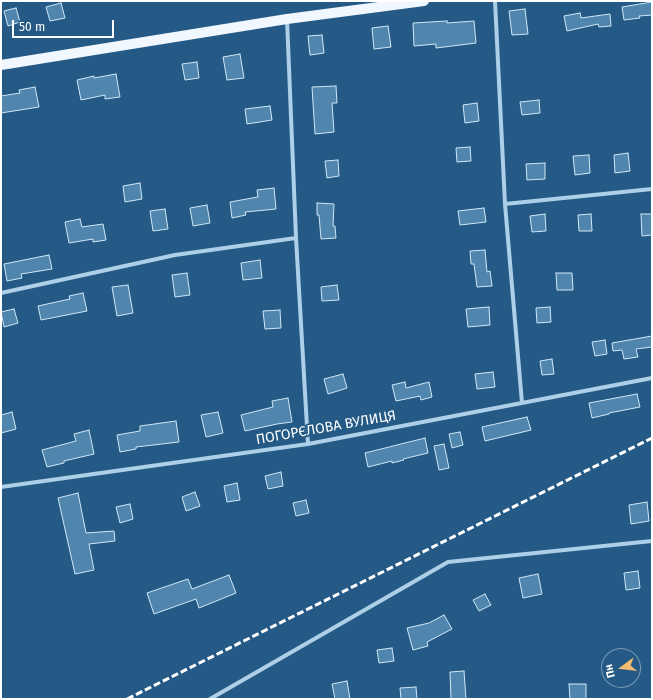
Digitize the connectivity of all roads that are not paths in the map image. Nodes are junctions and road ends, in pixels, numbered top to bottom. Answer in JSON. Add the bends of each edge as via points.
{"nodes":[{"id":1,"x":424,"y":1,"type":"edge"},
{"id":2,"x":495,"y":1,"type":"edge"},
{"id":3,"x":287,"y":19,"type":"junction"},
{"id":4,"x":1,"y":65,"type":"edge"},
{"id":5,"x":652,"y":189,"type":"edge"},
{"id":6,"x":505,"y":204,"type":"junction"},
{"id":7,"x":296,"y":238,"type":"junction"},
{"id":8,"x":1,"y":293,"type":"edge"},
{"id":9,"x":652,"y":378,"type":"edge"},
{"id":10,"x":522,"y":403,"type":"junction"},
{"id":11,"x":308,"y":444,"type":"junction"},
{"id":12,"x":1,"y":487,"type":"edge"},
{"id":13,"x":652,"y":541,"type":"edge"},
{"id":14,"x":210,"y":699,"type":"edge"}],
"edges":[{"from":1,"to":3,"type":"main road"},
{"from":2,"to":6,"type":"street"},
{"from":3,"to":4,"type":"main road"},
{"from":3,"to":7,"type":"street"},
{"from":5,"to":6,"type":"street"},
{"from":6,"to":10,"type":"street"},
{"from":7,"to":8,"type":"street","via":[[175,255]]},
{"from":7,"to":11,"type":"street"},
{"from":9,"to":10,"type":"street","name":"ПОГОРЄЛОВА ВУЛИЦЯ"},
{"from":10,"to":11,"type":"street","name":"ПОГОРЄЛОВА ВУЛИЦЯ"},
{"from":11,"to":12,"type":"street","name":"ПОГОРЄЛОВА ВУЛИЦЯ"},
{"from":13,"to":14,"type":"street","via":[[448,562]]}]}
